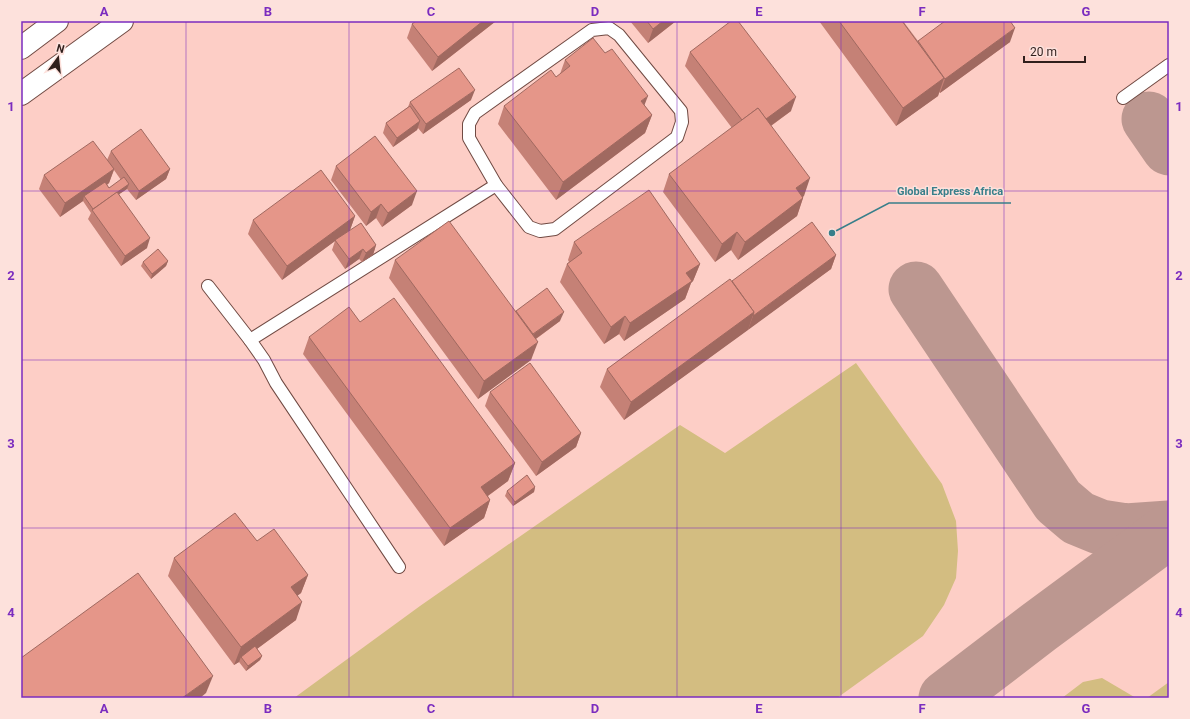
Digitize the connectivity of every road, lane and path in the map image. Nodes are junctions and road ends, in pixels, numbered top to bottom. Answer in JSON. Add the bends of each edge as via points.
{"nodes":[{"id":1,"x":57,"y":21,"type":"edge"},
{"id":2,"x":122,"y":21,"type":"edge"},
{"id":3,"x":588,"y":25,"type":"edge"},
{"id":4,"x":21,"y":48,"type":"edge"},
{"id":5,"x":1169,"y":65,"type":"edge"},
{"id":6,"x":21,"y":94,"type":"edge"},
{"id":7,"x":1124,"y":98,"type":"dead end"},
{"id":8,"x":496,"y":185,"type":"junction"},
{"id":9,"x":208,"y":286,"type":"dead end"},
{"id":10,"x":250,"y":340,"type":"junction"},
{"id":11,"x":399,"y":567,"type":"dead end"}],
"edges":[{"from":1,"to":4,"type":"main road"},
{"from":2,"to":6,"type":"main road"},
{"from":3,"to":8,"type":"lane","via":[[475,113],[469,124],[469,138]]},
{"from":3,"to":8,"type":"lane","via":[[609,28],[619,35],[681,111],[682,122],[677,137],[555,229],[540,231],[529,227]]},
{"from":5,"to":7,"type":"lane"},
{"from":8,"to":10,"type":"lane"},
{"from":9,"to":10,"type":"lane"},
{"from":10,"to":11,"type":"lane"}]}
